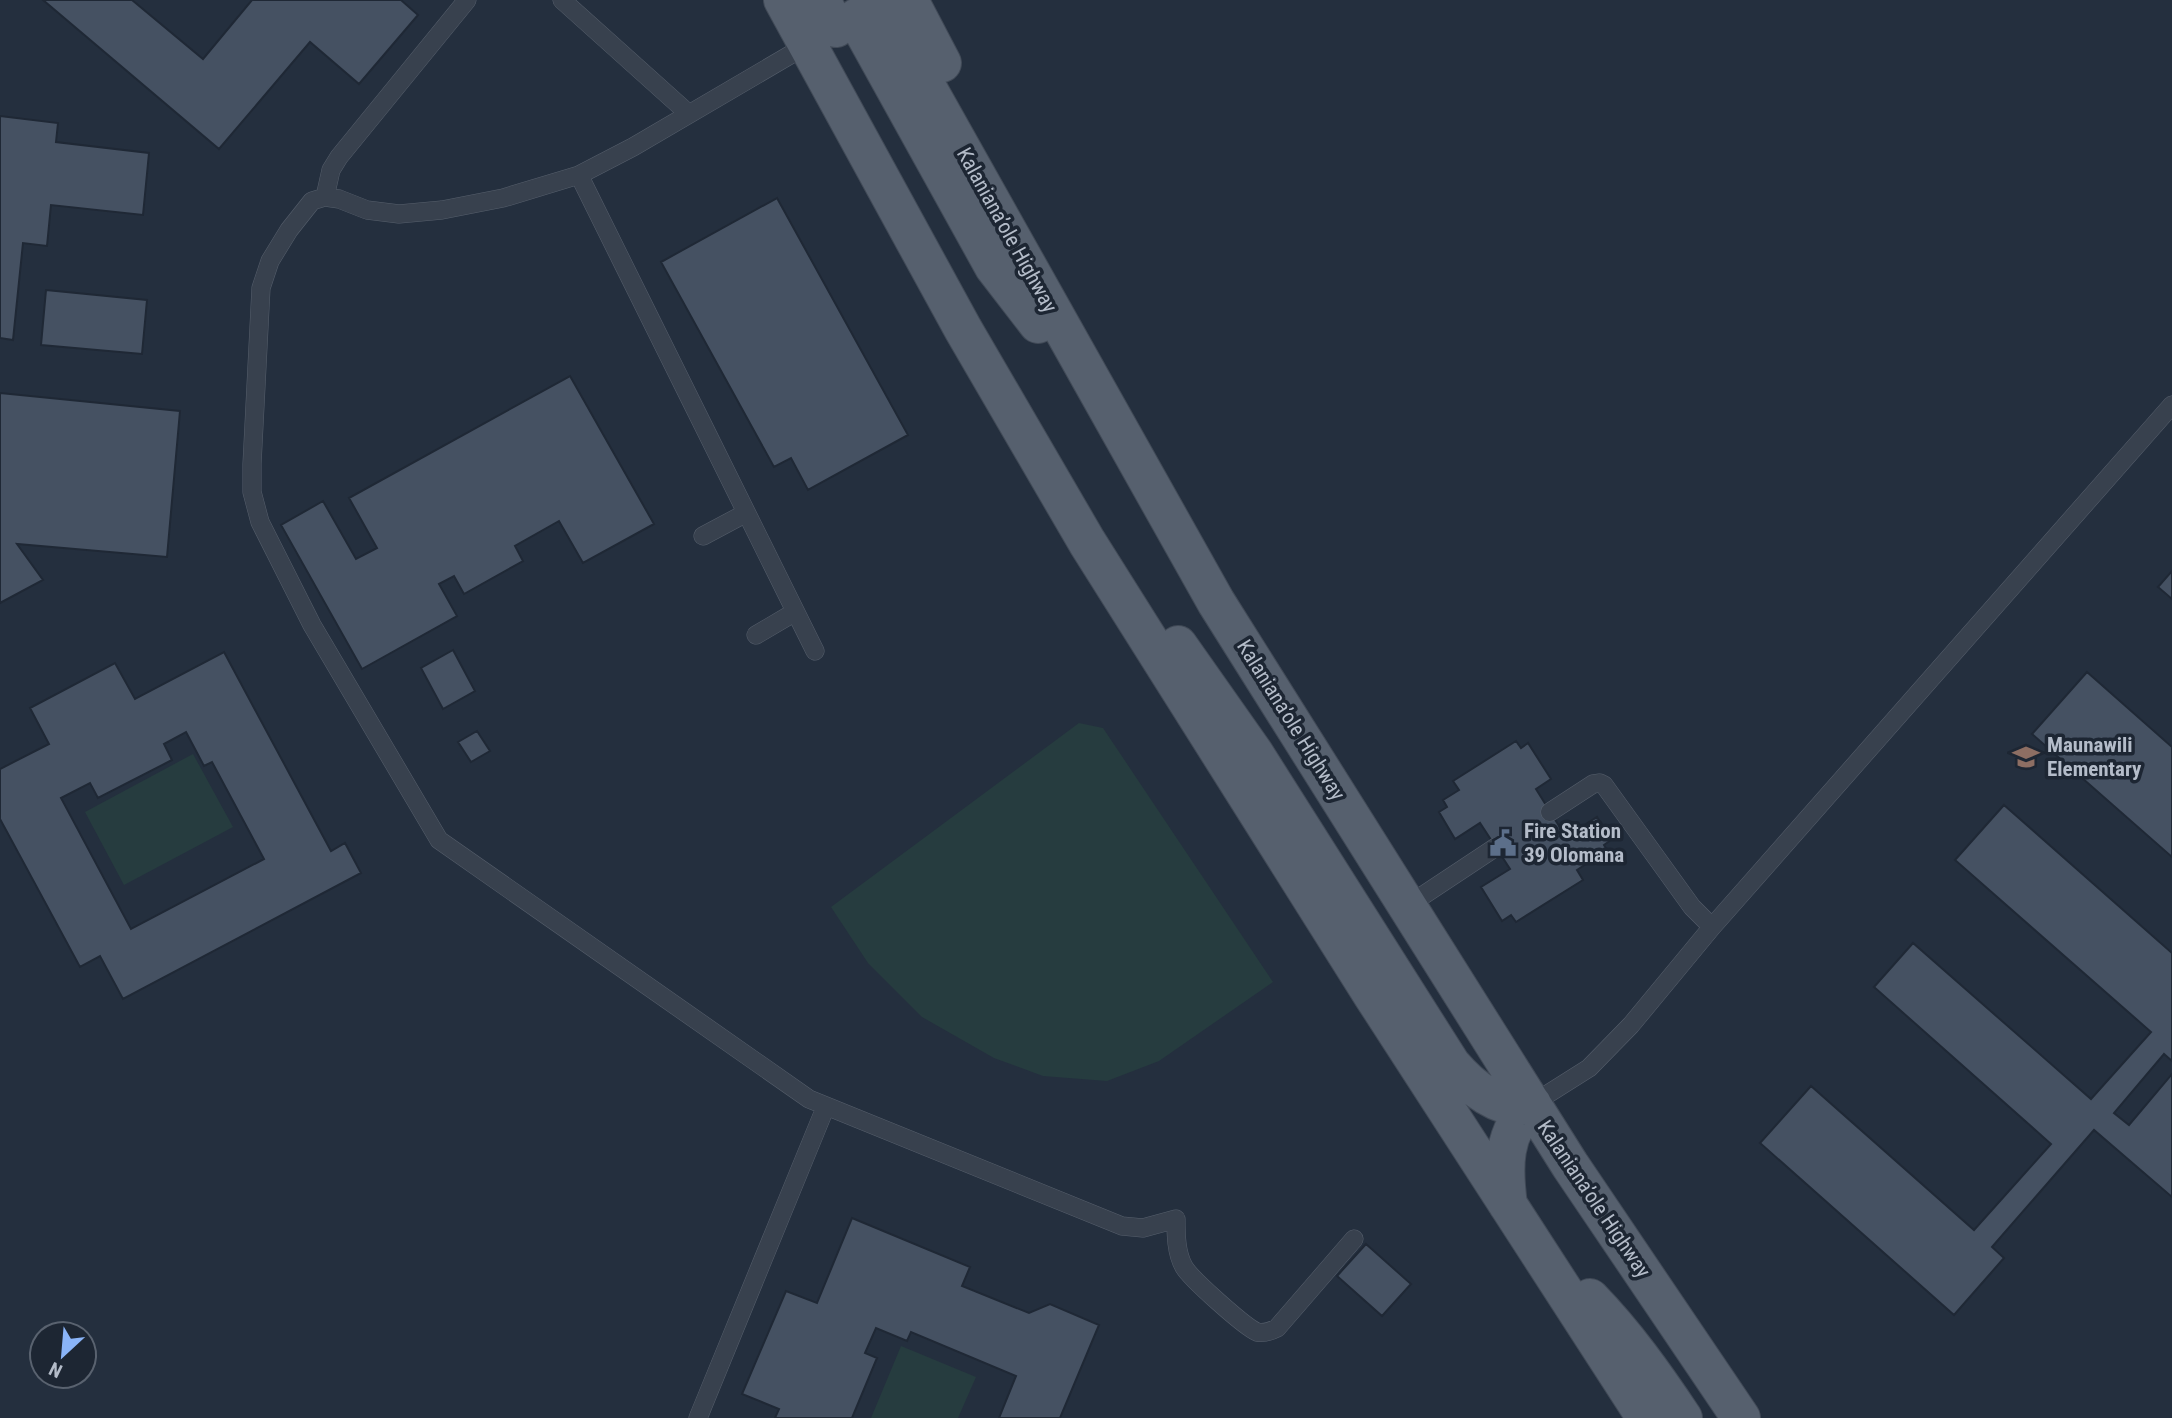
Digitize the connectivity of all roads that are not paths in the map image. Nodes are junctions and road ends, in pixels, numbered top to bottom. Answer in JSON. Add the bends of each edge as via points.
{"nodes":[{"id":1,"x":467,"y":0,"type":"edge"},
{"id":2,"x":562,"y":0,"type":"edge"},
{"id":3,"x":783,"y":0,"type":"edge"},
{"id":4,"x":909,"y":0,"type":"edge"},
{"id":5,"x":840,"y":18,"type":"edge"},
{"id":6,"x":689,"y":114,"type":"junction"},
{"id":7,"x":579,"y":175,"type":"junction"},
{"id":8,"x":325,"y":198,"type":"junction"},
{"id":9,"x":1003,"y":224,"type":"junction"},
{"id":10,"x":2172,"y":405,"type":"edge"},
{"id":11,"x":1118,"y":428,"type":"junction"},
{"id":12,"x":746,"y":513,"type":"junction"},
{"id":13,"x":704,"y":536,"type":"dead end"},
{"id":14,"x":1087,"y":542,"type":"junction"},
{"id":15,"x":795,"y":612,"type":"junction"},
{"id":16,"x":756,"y":635,"type":"dead end"},
{"id":17,"x":815,"y":651,"type":"dead end"},
{"id":18,"x":1550,"y":812,"type":"dead end"},
{"id":19,"x":1496,"y":848,"type":"dead end"},
{"id":20,"x":1407,"y":906,"type":"junction"},
{"id":21,"x":1712,"y":927,"type":"junction"},
{"id":22,"x":1532,"y":1104,"type":"junction"},
{"id":23,"x":826,"y":1106,"type":"junction"},
{"id":24,"x":1514,"y":1217,"type":"junction"},
{"id":25,"x":1354,"y":1239,"type":"dead end"},
{"id":26,"x":698,"y":1418,"type":"edge"},
{"id":27,"x":1646,"y":1418,"type":"edge"},
{"id":28,"x":1683,"y":1418,"type":"edge"},
{"id":29,"x":1741,"y":1418,"type":"edge"}],
"edges":[{"from":1,"to":8,"type":"lane","via":[[339,157]]},
{"from":2,"to":6,"type":"lane"},
{"from":3,"to":5,"type":"main road","name":"Kalaniana’ole Highway"},
{"from":4,"to":9,"type":"main road","via":[[983,142]]},
{"from":5,"to":6,"type":"lane"},
{"from":5,"to":9,"type":"main road","name":"Kalaniana’ole Highway"},
{"from":5,"to":11,"type":"main road","via":[[994,267]]},
{"from":5,"to":14,"type":"main road","name":"Kalaniana’ole Highway","via":[[963,329]]},
{"from":6,"to":7,"type":"lane"},
{"from":7,"to":8,"type":"lane","via":[[503,198],[399,214]]},
{"from":7,"to":12,"type":"lane"},
{"from":8,"to":23,"type":"lane","via":[[312,201],[289,230],[270,261],[261,288],[252,464],[252,492],[260,522],[312,625],[439,840],[797,1091]]},
{"from":9,"to":11,"type":"main road","name":"Kalaniana’ole Highway"},
{"from":10,"to":21,"type":"lane"},
{"from":11,"to":20,"type":"main road","name":"Kalaniana’ole Highway","via":[[1216,602]]},
{"from":12,"to":13,"type":"lane"},
{"from":12,"to":15,"type":"lane"},
{"from":14,"to":22,"type":"main road","via":[[1194,664],[1451,1064],[1493,1099],[1514,1106]]},
{"from":14,"to":24,"type":"main road","name":"Kalaniana’ole Highway"},
{"from":15,"to":16,"type":"lane"},
{"from":15,"to":17,"type":"lane"},
{"from":18,"to":21,"type":"lane","via":[[1593,784],[1604,785],[1692,907]]},
{"from":19,"to":20,"type":"lane"},
{"from":20,"to":22,"type":"main road","name":"Kalaniana’ole Highway"},
{"from":21,"to":22,"type":"lane","via":[[1610,1048],[1589,1068]]},
{"from":22,"to":24,"type":"main road","via":[[1518,1119],[1507,1143],[1504,1178]]},
{"from":22,"to":29,"type":"main road","name":"Kalaniana’ole Highway"},
{"from":23,"to":25,"type":"lane","via":[[1122,1226],[1143,1227],[1175,1219],[1184,1267],[1255,1331],[1278,1328]]},
{"from":23,"to":26,"type":"lane"},
{"from":24,"to":27,"type":"main road","name":"Kalaniana’ole Highway"},
{"from":24,"to":28,"type":"main road","via":[[1611,1320]]}]}
